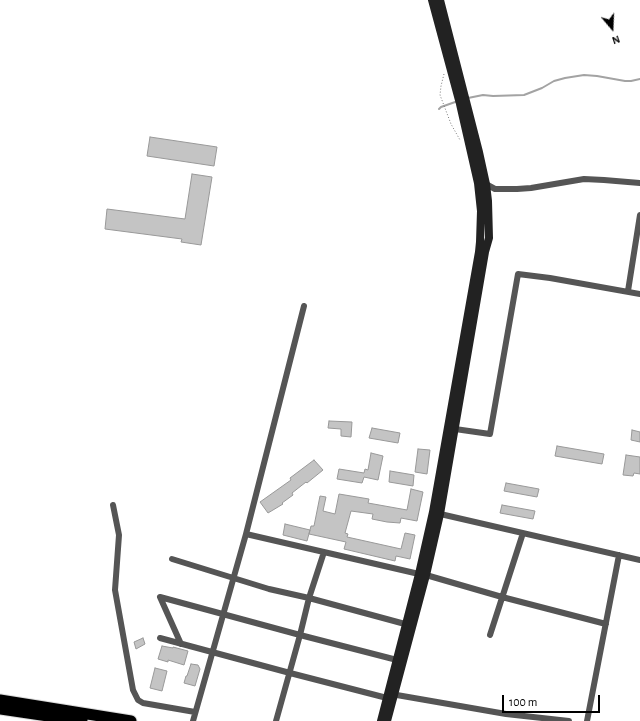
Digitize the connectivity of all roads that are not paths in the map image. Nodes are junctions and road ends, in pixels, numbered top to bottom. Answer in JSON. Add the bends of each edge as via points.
{"nodes":[{"id":1,"x":432,"y":0,"type":"edge"},
{"id":2,"x":440,"y":0,"type":"edge"},
{"id":3,"x":640,"y":183,"type":"edge"},
{"id":4,"x":482,"y":184,"type":"junction"},
{"id":5,"x":640,"y":215,"type":"edge"},
{"id":6,"x":628,"y":291,"type":"junction"},
{"id":7,"x":640,"y":294,"type":"edge"},
{"id":8,"x":304,"y":306,"type":"dead end"},
{"id":9,"x":455,"y":429,"type":"junction"},
{"id":10,"x":113,"y":505,"type":"dead end"},
{"id":11,"x":436,"y":513,"type":"junction"},
{"id":12,"x":523,"y":533,"type":"junction"},
{"id":13,"x":246,"y":534,"type":"junction"},
{"id":14,"x":324,"y":552,"type":"junction"},
{"id":15,"x":619,"y":556,"type":"junction"},
{"id":16,"x":172,"y":559,"type":"dead end"},
{"id":17,"x":640,"y":560,"type":"edge"},
{"id":18,"x":423,"y":575,"type":"junction"},
{"id":19,"x":234,"y":578,"type":"junction"},
{"id":20,"x":502,"y":597,"type":"junction"},
{"id":21,"x":310,"y":598,"type":"junction"},
{"id":22,"x":223,"y":614,"type":"junction"},
{"id":23,"x":405,"y":624,"type":"junction"},
{"id":24,"x":606,"y":624,"type":"junction"},
{"id":25,"x":300,"y":635,"type":"junction"},
{"id":26,"x":490,"y":635,"type":"dead end"},
{"id":27,"x":160,"y":638,"type":"dead end"},
{"id":28,"x":181,"y":644,"type":"junction"},
{"id":29,"x":212,"y":652,"type":"junction"},
{"id":30,"x":397,"y":660,"type":"junction"},
{"id":31,"x":290,"y":673,"type":"junction"},
{"id":32,"x":390,"y":695,"type":"junction"},
{"id":33,"x":0,"y":700,"type":"edge"},
{"id":34,"x":0,"y":708,"type":"edge"},
{"id":35,"x":195,"y":712,"type":"junction"},
{"id":36,"x":82,"y":721,"type":"edge"},
{"id":37,"x":131,"y":721,"type":"edge"},
{"id":38,"x":193,"y":721,"type":"edge"},
{"id":39,"x":276,"y":721,"type":"edge"},
{"id":40,"x":381,"y":721,"type":"edge"},
{"id":41,"x":388,"y":721,"type":"edge"},
{"id":42,"x":569,"y":721,"type":"edge"},
{"id":43,"x":587,"y":721,"type":"edge"}],
"edges":[{"from":1,"to":4,"type":"street"},
{"from":2,"to":4,"type":"street","via":[[479,152]]},
{"from":3,"to":4,"type":"street","via":[[584,179],[517,189],[495,189]]},
{"from":4,"to":9,"type":"street","via":[[488,201],[489,238]]},
{"from":4,"to":11,"type":"street","via":[[479,252]]},
{"from":5,"to":6,"type":"street"},
{"from":6,"to":7,"type":"street"},
{"from":6,"to":9,"type":"street","via":[[518,274],[490,434]]},
{"from":8,"to":13,"type":"street"},
{"from":9,"to":11,"type":"street"},
{"from":10,"to":35,"type":"street","via":[[119,535],[115,590],[134,690],[138,700],[143,703]]},
{"from":11,"to":12,"type":"street"},
{"from":11,"to":18,"type":"street"},
{"from":12,"to":15,"type":"street"},
{"from":12,"to":20,"type":"street"},
{"from":13,"to":14,"type":"street"},
{"from":13,"to":19,"type":"street"},
{"from":14,"to":18,"type":"street"},
{"from":14,"to":21,"type":"street"},
{"from":15,"to":17,"type":"street"},
{"from":15,"to":24,"type":"street"},
{"from":16,"to":19,"type":"street"},
{"from":18,"to":20,"type":"street"},
{"from":18,"to":23,"type":"street"},
{"from":18,"to":32,"type":"street"},
{"from":19,"to":21,"type":"street"},
{"from":19,"to":22,"type":"street"},
{"from":20,"to":24,"type":"street"},
{"from":20,"to":26,"type":"street"},
{"from":21,"to":23,"type":"street"},
{"from":21,"to":25,"type":"street"},
{"from":22,"to":25,"type":"street"},
{"from":22,"to":28,"type":"street","via":[[160,598]]},
{"from":22,"to":29,"type":"street"},
{"from":23,"to":30,"type":"street"},
{"from":24,"to":43,"type":"street"},
{"from":25,"to":30,"type":"street"},
{"from":25,"to":31,"type":"street"},
{"from":27,"to":28,"type":"street"},
{"from":28,"to":29,"type":"street"},
{"from":29,"to":31,"type":"street"},
{"from":29,"to":35,"type":"street"},
{"from":30,"to":32,"type":"street"},
{"from":31,"to":32,"type":"street"},
{"from":31,"to":39,"type":"street"},
{"from":32,"to":40,"type":"street"},
{"from":32,"to":41,"type":"street"},
{"from":32,"to":42,"type":"street","via":[[506,714]]},
{"from":33,"to":37,"type":"highway"},
{"from":34,"to":36,"type":"highway"},
{"from":35,"to":38,"type":"street"}]}
